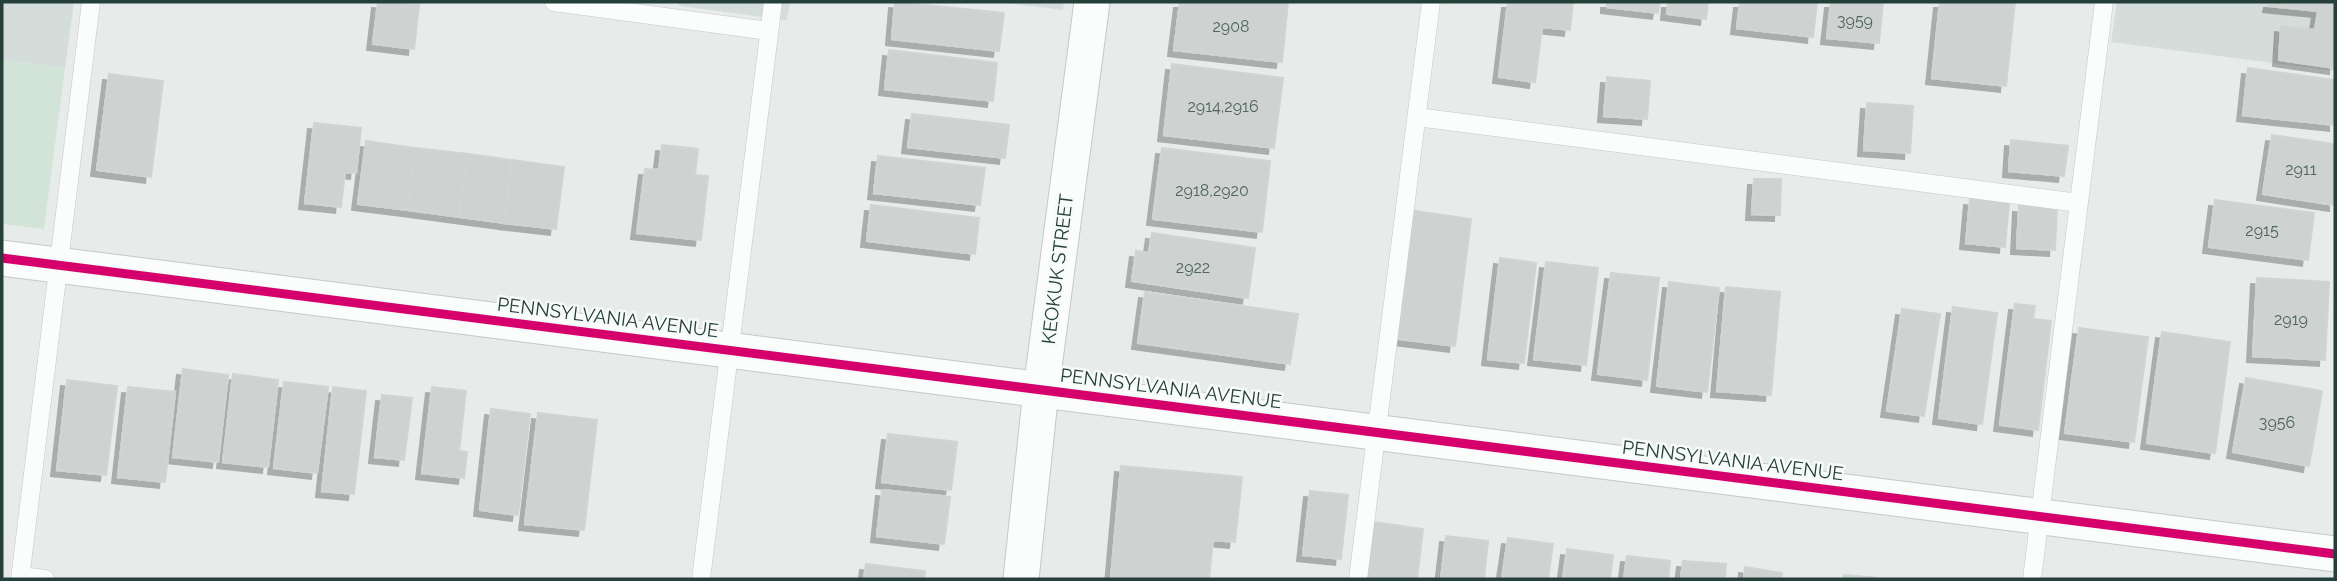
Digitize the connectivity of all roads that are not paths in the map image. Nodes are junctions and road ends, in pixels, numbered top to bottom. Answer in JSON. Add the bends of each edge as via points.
{"nodes":[{"id":1,"x":91,"y":2,"type":"edge"},
{"id":2,"x":554,"y":2,"type":"edge"},
{"id":3,"x":773,"y":2,"type":"edge"},
{"id":4,"x":1092,"y":2,"type":"edge"},
{"id":5,"x":1431,"y":2,"type":"edge"},
{"id":6,"x":2104,"y":2,"type":"edge"},
{"id":7,"x":769,"y":31,"type":"junction"},
{"id":8,"x":1417,"y":117,"type":"junction"},
{"id":9,"x":2079,"y":203,"type":"junction"},
{"id":10,"x":2,"y":258,"type":"edge"},
{"id":11,"x":58,"y":265,"type":"junction"},
{"id":12,"x":729,"y":350,"type":"junction"},
{"id":13,"x":1041,"y":390,"type":"junction"},
{"id":14,"x":1377,"y":432,"type":"junction"},
{"id":15,"x":2040,"y":516,"type":"junction"},
{"id":16,"x":2335,"y":554,"type":"edge"},
{"id":17,"x":20,"y":578,"type":"edge"},
{"id":18,"x":46,"y":579,"type":"edge"},
{"id":19,"x":701,"y":579,"type":"edge"},
{"id":20,"x":1021,"y":579,"type":"edge"},
{"id":21,"x":1358,"y":579,"type":"edge"},
{"id":22,"x":2032,"y":579,"type":"edge"}],
"edges":[{"from":1,"to":11,"type":"lane"},
{"from":2,"to":7,"type":"lane"},
{"from":3,"to":7,"type":"lane"},
{"from":4,"to":13,"type":"street","name":"KEOKUK STREET"},
{"from":5,"to":8,"type":"lane"},
{"from":6,"to":9,"type":"lane"},
{"from":7,"to":12,"type":"lane"},
{"from":8,"to":9,"type":"lane"},
{"from":8,"to":14,"type":"lane"},
{"from":9,"to":15,"type":"lane"},
{"from":10,"to":11,"type":"street","name":"PENNSYLVANIA AVENUE"},
{"from":11,"to":12,"type":"street","name":"PENNSYLVANIA AVENUE"},
{"from":11,"to":17,"type":"lane"},
{"from":12,"to":13,"type":"street","name":"PENNSYLVANIA AVENUE"},
{"from":12,"to":19,"type":"lane"},
{"from":13,"to":14,"type":"street","name":"PENNSYLVANIA AVENUE"},
{"from":13,"to":20,"type":"street","name":"KEOKUK STREET"},
{"from":14,"to":15,"type":"street","name":"PENNSYLVANIA AVENUE"},
{"from":14,"to":21,"type":"lane"},
{"from":15,"to":16,"type":"street","name":"PENNSYLVANIA AVENUE"},
{"from":15,"to":22,"type":"lane"},
{"from":17,"to":18,"type":"lane"}]}
